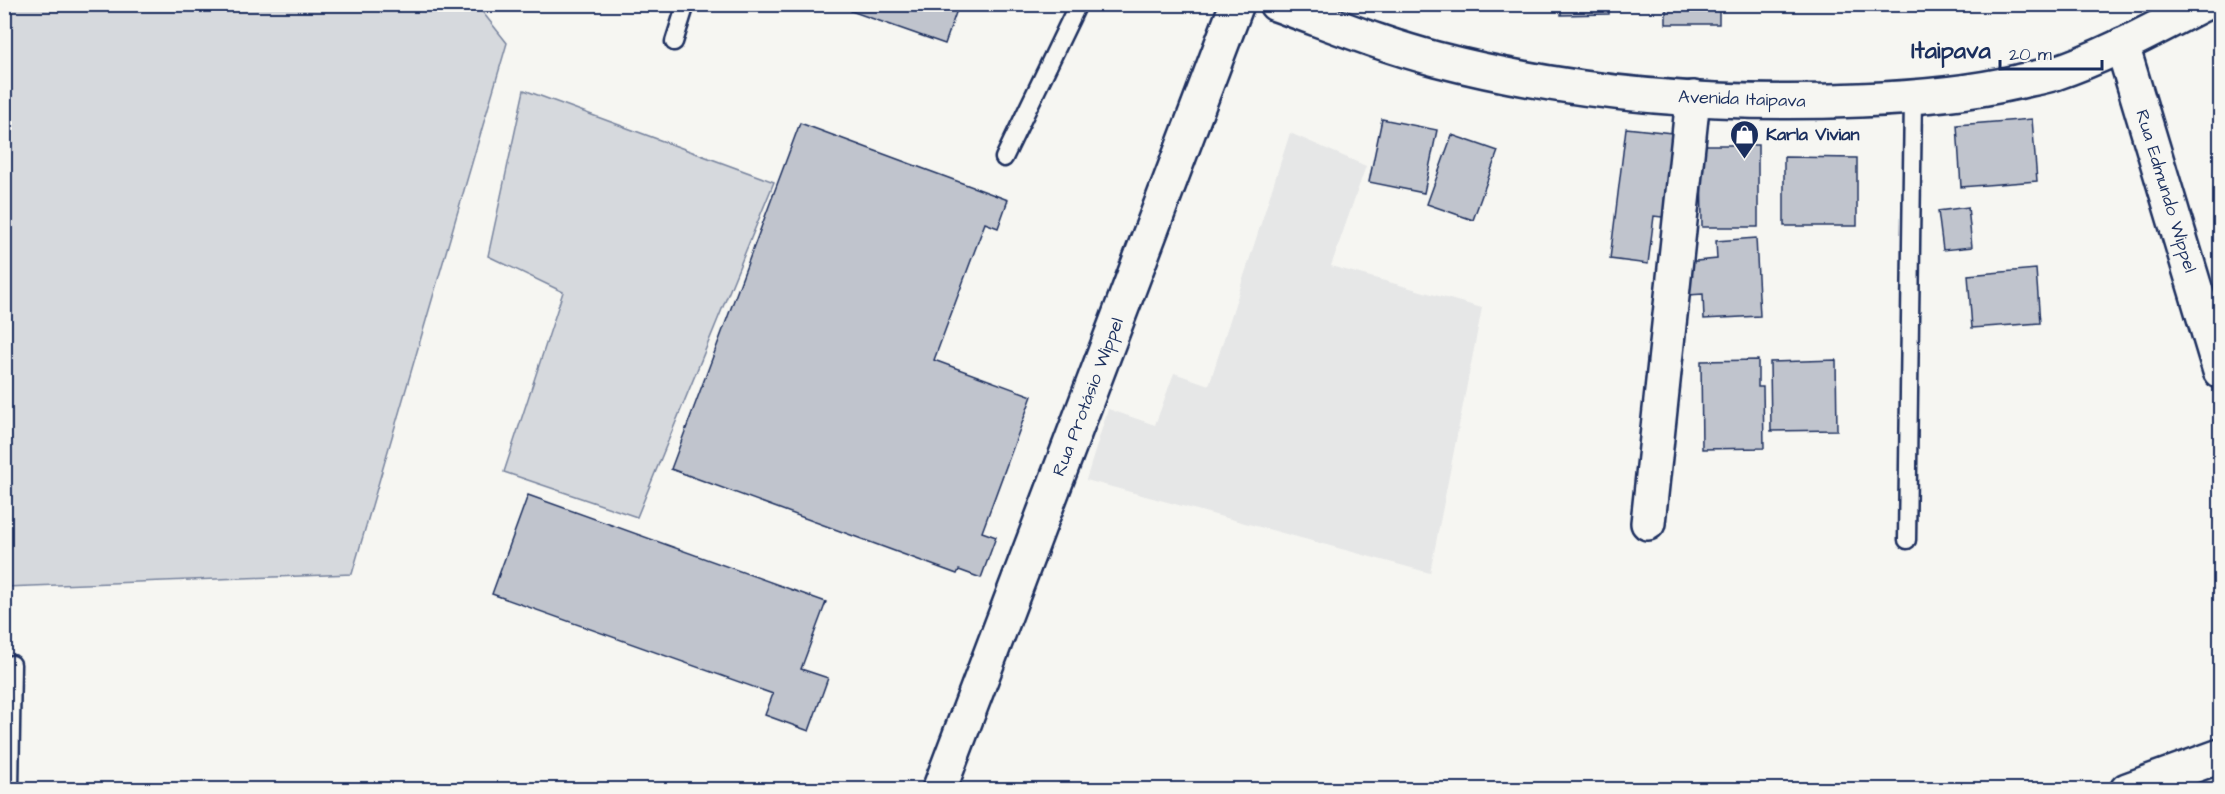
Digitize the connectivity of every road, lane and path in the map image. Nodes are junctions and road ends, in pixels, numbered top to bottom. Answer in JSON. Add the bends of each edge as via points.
{"nodes":[{"id":1,"x":686,"y":4,"type":"edge"},
{"id":2,"x":1078,"y":4,"type":"edge"},
{"id":3,"x":1237,"y":4,"type":"edge"},
{"id":4,"x":1276,"y":4,"type":"edge"},
{"id":5,"x":2203,"y":4,"type":"edge"},
{"id":6,"x":674,"y":42,"type":"dead end"},
{"id":7,"x":2122,"y":45,"type":"junction"},
{"id":8,"x":1693,"y":98,"type":"junction"},
{"id":9,"x":1913,"y":98,"type":"junction"},
{"id":10,"x":1004,"y":158,"type":"dead end"},
{"id":11,"x":2220,"y":371,"type":"edge"},
{"id":12,"x":1648,"y":523,"type":"dead end"},
{"id":13,"x":1907,"y":540,"type":"dead end"},
{"id":14,"x":12,"y":664,"type":"dead end"},
{"id":15,"x":2220,"y":756,"type":"edge"},
{"id":16,"x":10,"y":789,"type":"edge"},
{"id":17,"x":939,"y":789,"type":"edge"},
{"id":18,"x":2127,"y":789,"type":"edge"}],
"edges":[{"from":1,"to":6,"type":"lane"},
{"from":2,"to":10,"type":"lane"},
{"from":3,"to":17,"type":"street","name":"Rua Protásio Wippel"},
{"from":4,"to":8,"type":"street","name":"Avenida Itaipava","via":[[1434,58],[1508,76],[1587,89]]},
{"from":5,"to":7,"type":"street","name":"Avenida Itaipava"},
{"from":7,"to":9,"type":"street","name":"Avenida Itaipava","via":[[2054,74],[1985,89]]},
{"from":7,"to":11,"type":"street","name":"Rua Edmundo Wippel"},
{"from":8,"to":9,"type":"street","name":"Avenida Itaipava"},
{"from":8,"to":12,"type":"street"},
{"from":9,"to":13,"type":"lane"},
{"from":14,"to":16,"type":"lane"},
{"from":15,"to":18,"type":"street"}]}
